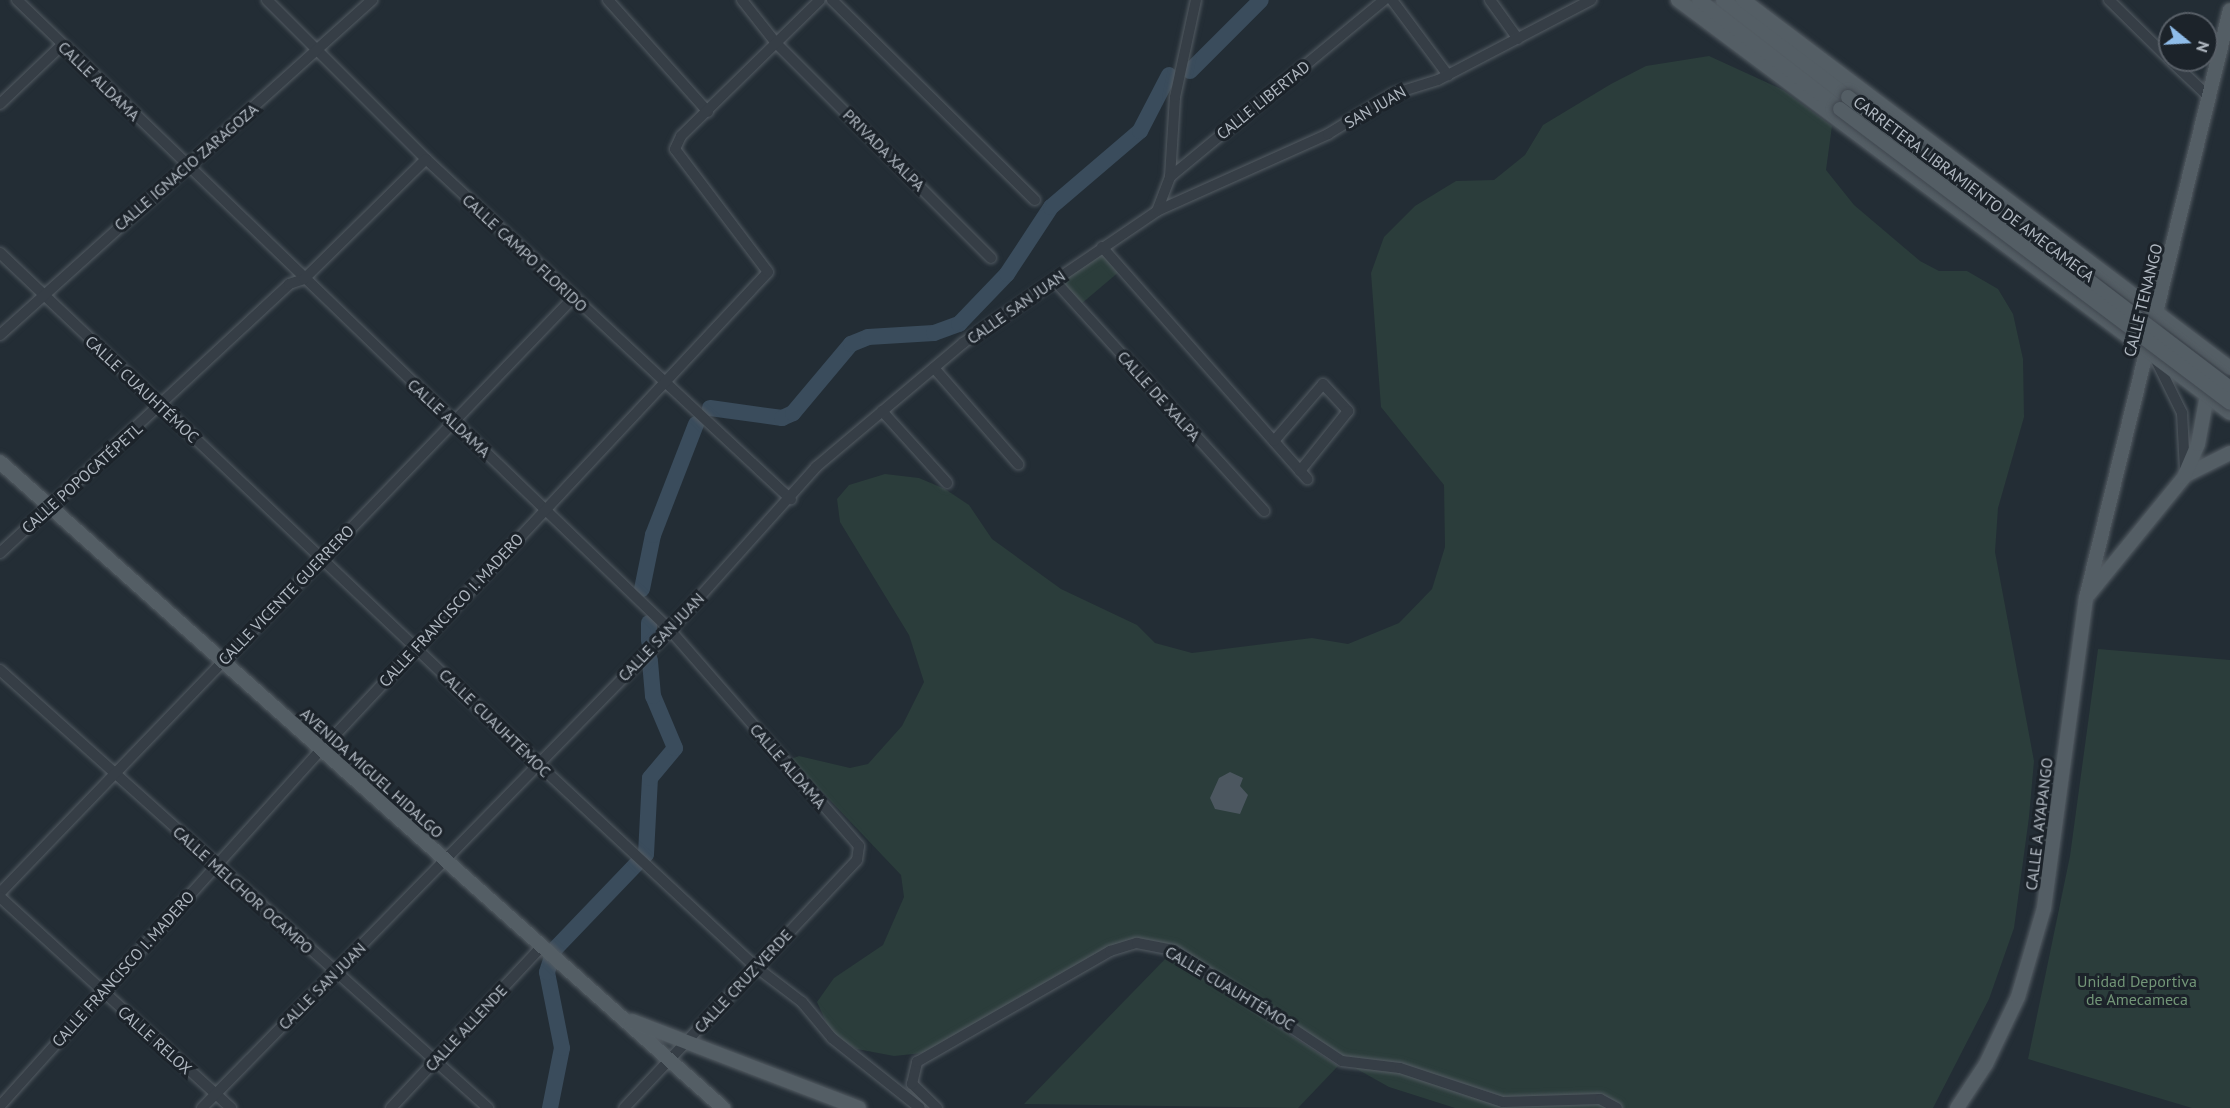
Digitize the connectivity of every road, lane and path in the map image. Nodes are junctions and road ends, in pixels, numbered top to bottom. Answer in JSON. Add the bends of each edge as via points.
{"nodes":[{"id":1,"x":17,"y":0,"type":"edge"},
{"id":2,"x":267,"y":0,"type":"edge"},
{"id":3,"x":372,"y":0,"type":"edge"},
{"id":4,"x":608,"y":0,"type":"edge"},
{"id":5,"x":742,"y":0,"type":"edge"},
{"id":6,"x":820,"y":0,"type":"edge"},
{"id":7,"x":832,"y":0,"type":"edge"},
{"id":8,"x":1196,"y":0,"type":"edge"},
{"id":9,"x":1384,"y":0,"type":"edge"},
{"id":10,"x":1392,"y":0,"type":"edge"},
{"id":11,"x":1490,"y":0,"type":"edge"},
{"id":12,"x":1591,"y":0,"type":"edge"},
{"id":13,"x":1678,"y":0,"type":"edge"},
{"id":14,"x":1699,"y":0,"type":"edge"},
{"id":15,"x":1723,"y":0,"type":"edge"},
{"id":16,"x":1743,"y":0,"type":"edge"},
{"id":17,"x":2109,"y":0,"type":"edge"},
{"id":18,"x":2230,"y":10,"type":"edge"},
{"id":19,"x":1518,"y":39,"type":"junction"},
{"id":20,"x":776,"y":43,"type":"junction"},
{"id":21,"x":62,"y":45,"type":"junction"},
{"id":22,"x":2158,"y":48,"type":"edge"},
{"id":23,"x":316,"y":53,"type":"junction"},
{"id":24,"x":2183,"y":72,"type":"edge"},
{"id":25,"x":1448,"y":75,"type":"junction"},
{"id":26,"x":2209,"y":97,"type":"junction"},
{"id":27,"x":0,"y":104,"type":"edge"},
{"id":28,"x":708,"y":112,"type":"junction"},
{"id":29,"x":426,"y":159,"type":"junction"},
{"id":30,"x":186,"y":166,"type":"junction"},
{"id":31,"x":1170,"y":177,"type":"junction"},
{"id":32,"x":1035,"y":200,"type":"dead end"},
{"id":33,"x":1157,"y":211,"type":"junction"},
{"id":34,"x":1102,"y":247,"type":"junction"},
{"id":35,"x":0,"y":253,"type":"edge"},
{"id":36,"x":991,"y":258,"type":"dead end"},
{"id":37,"x":304,"y":279,"type":"junction"},
{"id":38,"x":1055,"y":281,"type":"junction"},
{"id":39,"x":41,"y":294,"type":"junction"},
{"id":40,"x":573,"y":298,"type":"junction"},
{"id":41,"x":2157,"y":314,"type":"junction"},
{"id":42,"x":0,"y":335,"type":"edge"},
{"id":43,"x":2209,"y":352,"type":"junction"},
{"id":44,"x":2151,"y":353,"type":"junction"},
{"id":45,"x":934,"y":368,"type":"junction"},
{"id":46,"x":2230,"y":368,"type":"edge"},
{"id":47,"x":663,"y":382,"type":"junction"},
{"id":48,"x":2230,"y":388,"type":"edge"},
{"id":49,"x":2208,"y":396,"type":"junction"},
{"id":50,"x":2230,"y":403,"type":"edge"},
{"id":51,"x":160,"y":407,"type":"junction"},
{"id":52,"x":882,"y":411,"type":"junction"},
{"id":53,"x":2230,"y":413,"type":"edge"},
{"id":54,"x":451,"y":422,"type":"junction"},
{"id":55,"x":1274,"y":441,"type":"junction"},
{"id":56,"x":2230,"y":453,"type":"edge"},
{"id":57,"x":0,"y":462,"type":"edge"},
{"id":58,"x":1018,"y":464,"type":"dead end"},
{"id":59,"x":2184,"y":477,"type":"junction"},
{"id":60,"x":947,"y":483,"type":"dead end"},
{"id":61,"x":791,"y":499,"type":"junction"},
{"id":62,"x":50,"y":507,"type":"junction"},
{"id":63,"x":545,"y":508,"type":"junction"},
{"id":64,"x":1264,"y":511,"type":"dead end"},
{"id":65,"x":0,"y":553,"type":"edge"},
{"id":66,"x":323,"y":559,"type":"junction"},
{"id":67,"x":2086,"y":598,"type":"junction"},
{"id":68,"x":670,"y":630,"type":"junction"},
{"id":69,"x":417,"y":648,"type":"junction"},
{"id":70,"x":222,"y":662,"type":"junction"},
{"id":71,"x":0,"y":670,"type":"edge"},
{"id":72,"x":321,"y":750,"type":"junction"},
{"id":73,"x":538,"y":764,"type":"junction"},
{"id":74,"x":114,"y":773,"type":"junction"},
{"id":75,"x":862,"y":854,"type":"joint"},
{"id":76,"x":445,"y":861,"type":"junction"},
{"id":77,"x":216,"y":866,"type":"junction"},
{"id":78,"x":0,"y":895,"type":"edge"},
{"id":79,"x":544,"y":950,"type":"junction"},
{"id":80,"x":756,"y":967,"type":"junction"},
{"id":81,"x":335,"y":973,"type":"junction"},
{"id":82,"x":103,"y":992,"type":"junction"},
{"id":83,"x":624,"y":1018,"type":"junction"},
{"id":84,"x":688,"y":1041,"type":"junction"},
{"id":85,"x":670,"y":1060,"type":"junction"},
{"id":86,"x":435,"y":1061,"type":"junction"},
{"id":87,"x":215,"y":1094,"type":"junction"},
{"id":88,"x":0,"y":1106,"type":"edge"},
{"id":89,"x":202,"y":1108,"type":"edge"},
{"id":90,"x":231,"y":1108,"type":"edge"},
{"id":91,"x":392,"y":1108,"type":"edge"},
{"id":92,"x":488,"y":1108,"type":"edge"},
{"id":93,"x":624,"y":1108,"type":"edge"},
{"id":94,"x":723,"y":1108,"type":"edge"},
{"id":95,"x":859,"y":1108,"type":"edge"},
{"id":96,"x":920,"y":1108,"type":"edge"},
{"id":97,"x":937,"y":1108,"type":"edge"},
{"id":98,"x":1617,"y":1108,"type":"edge"},
{"id":99,"x":1957,"y":1108,"type":"edge"}],
"edges":[{"from":1,"to":21,"type":"street","name":"CALLE ALDAMA"},
{"from":2,"to":23,"type":"street","name":"CALLE CAMPO FLORIDO"},
{"from":3,"to":23,"type":"street","name":"CALLE IGNACIO ZARAGOZA"},
{"from":4,"to":28,"type":"street"},
{"from":5,"to":20,"type":"street","name":"PRIVADA XALPA"},
{"from":6,"to":20,"type":"street"},
{"from":7,"to":32,"type":"street"},
{"from":8,"to":31,"type":"street","via":[[1174,106]]},
{"from":9,"to":31,"type":"street","name":"CALLE LIBERTAD"},
{"from":10,"to":25,"type":"street"},
{"from":11,"to":19,"type":"street"},
{"from":12,"to":19,"type":"street","name":"SAN JUAN"},
{"from":13,"to":44,"type":"main road"},
{"from":14,"to":50,"type":"main road","name":"CARRETERA LIBRAMIENTO DE AMECAMECA","bridge":true},
{"from":15,"to":48,"type":"main road","name":"CARRETERA LIBRAMIENTO DE AMECAMECA","bridge":true},
{"from":16,"to":41,"type":"main road"},
{"from":17,"to":22,"type":"street"},
{"from":18,"to":26,"type":"main road","name":"CALLE TENANGO"},
{"from":19,"to":25,"type":"street","name":"SAN JUAN"},
{"from":20,"to":28,"type":"street"},
{"from":20,"to":36,"type":"street","name":"PRIVADA XALPA"},
{"from":21,"to":27,"type":"street"},
{"from":21,"to":30,"type":"street","name":"CALLE ALDAMA"},
{"from":23,"to":29,"type":"street","name":"CALLE CAMPO FLORIDO"},
{"from":23,"to":30,"type":"street","name":"CALLE IGNACIO ZARAGOZA"},
{"from":24,"to":26,"type":"street"},
{"from":25,"to":33,"type":"street","name":"SAN JUAN","via":[[1393,94],[1328,134]]},
{"from":26,"to":41,"type":"main road","name":"CALLE TENANGO"},
{"from":28,"to":47,"type":"street","name":"CALLE FRANCISCO I. MADERO","via":[[675,149],[769,269]]},
{"from":29,"to":37,"type":"street","name":"CALLE POPOCATÉPETL"},
{"from":29,"to":40,"type":"street","name":"CALLE CAMPO FLORIDO"},
{"from":30,"to":37,"type":"street","name":"CALLE ALDAMA"},
{"from":30,"to":39,"type":"street","name":"CALLE IGNACIO ZARAGOZA"},
{"from":31,"to":33,"type":"street","name":"CALLE LIBERTAD"},
{"from":33,"to":34,"type":"street","name":"CALLE SAN JUAN"},
{"from":34,"to":38,"type":"street","name":"CALLE SAN JUAN"},
{"from":34,"to":55,"type":"street"},
{"from":35,"to":39,"type":"street","name":"CALLE CUAUHTÉMOC"},
{"from":37,"to":51,"type":"street","name":"CALLE POPOCATÉPETL","via":[[289,284]]},
{"from":37,"to":54,"type":"street","name":"CALLE ALDAMA"},
{"from":38,"to":45,"type":"street","name":"CALLE SAN JUAN"},
{"from":38,"to":64,"type":"street","name":"CALLE DE XALPA"},
{"from":39,"to":42,"type":"street","name":"CALLE IGNACIO ZARAGOZA"},
{"from":39,"to":51,"type":"street","name":"CALLE CUAUHTÉMOC"},
{"from":40,"to":47,"type":"street","name":"CALLE CAMPO FLORIDO"},
{"from":40,"to":54,"type":"street","name":"CALLE VICENTE GUERRERO"},
{"from":41,"to":43,"type":"main road"},
{"from":41,"to":44,"type":"main road","name":"CALLE TENANGO"},
{"from":43,"to":46,"type":"main road"},
{"from":43,"to":49,"type":"main road"},
{"from":44,"to":49,"type":"main road"},
{"from":44,"to":59,"type":"street","via":[[2182,413]]},
{"from":44,"to":67,"type":"main road","name":"CALLE TENANGO"},
{"from":45,"to":52,"type":"street","name":"CALLE SAN JUAN"},
{"from":45,"to":58,"type":"street"},
{"from":47,"to":61,"type":"street","name":"CALLE CAMPO FLORIDO"},
{"from":47,"to":63,"type":"street","name":"CALLE FRANCISCO I. MADERO"},
{"from":49,"to":53,"type":"main road"},
{"from":49,"to":59,"type":"main road"},
{"from":51,"to":62,"type":"street","name":"CALLE POPOCATÉPETL"},
{"from":51,"to":66,"type":"street","name":"CALLE CUAUHTÉMOC"},
{"from":52,"to":60,"type":"street"},
{"from":52,"to":61,"type":"street","name":"CALLE SAN JUAN","via":[[816,467]]},
{"from":54,"to":63,"type":"street","name":"CALLE ALDAMA"},
{"from":54,"to":66,"type":"street","name":"CALLE VICENTE GUERRERO"},
{"from":55,"to":55,"type":"street","via":[[1304,475],[1348,411],[1323,384]]},
{"from":56,"to":59,"type":"main road","via":[[2200,464]]},
{"from":57,"to":62,"type":"main road","name":"AVENIDA MIGUEL HIDALGO"},
{"from":59,"to":67,"type":"main road"},
{"from":61,"to":68,"type":"street","name":"CALLE SAN JUAN"},
{"from":62,"to":65,"type":"street","name":"CALLE POPOCATÉPETL"},
{"from":62,"to":70,"type":"main road","name":"AVENIDA MIGUEL HIDALGO"},
{"from":63,"to":68,"type":"street","name":"CALLE ALDAMA"},
{"from":63,"to":69,"type":"street","name":"CALLE FRANCISCO I. MADERO"},
{"from":66,"to":69,"type":"street","name":"CALLE CUAUHTÉMOC"},
{"from":66,"to":70,"type":"street","name":"CALLE VICENTE GUERRERO"},
{"from":67,"to":99,"type":"main road","name":"CALLE A AYAPANGO","via":[[2044,908],[2018,997],[1986,1064]]},
{"from":68,"to":73,"type":"street","name":"CALLE SAN JUAN"},
{"from":68,"to":75,"type":"street","name":"CALLE ALDAMA"},
{"from":69,"to":72,"type":"street","name":"CALLE FRANCISCO I. MADERO"},
{"from":69,"to":73,"type":"street","name":"CALLE CUAUHTÉMOC"},
{"from":70,"to":72,"type":"main road","name":"AVENIDA MIGUEL HIDALGO"},
{"from":70,"to":74,"type":"street","name":"CALLE VICENTE GUERRERO"},
{"from":71,"to":74,"type":"street","name":"CALLE MELCHOR OCAMPO"},
{"from":72,"to":76,"type":"main road","name":"AVENIDA MIGUEL HIDALGO"},
{"from":72,"to":77,"type":"street","name":"CALLE FRANCISCO I. MADERO"},
{"from":73,"to":76,"type":"street","name":"CALLE SAN JUAN"},
{"from":73,"to":80,"type":"street","name":"CALLE CUAUHTÉMOC"},
{"from":74,"to":77,"type":"street","name":"CALLE MELCHOR OCAMPO"},
{"from":74,"to":78,"type":"street","name":"CALLE VICENTE GUERRERO"},
{"from":75,"to":80,"type":"street","name":"CALLE CRUZ VERDE"},
{"from":76,"to":79,"type":"main road","name":"AVENIDA MIGUEL HIDALGO"},
{"from":76,"to":81,"type":"street","name":"CALLE SAN JUAN"},
{"from":77,"to":81,"type":"street","name":"CALLE MELCHOR OCAMPO"},
{"from":77,"to":82,"type":"street","name":"CALLE FRANCISCO I. MADERO"},
{"from":78,"to":82,"type":"street","name":"CALLE RELOX"},
{"from":79,"to":83,"type":"main road","name":"AVENIDA MIGUEL HIDALGO"},
{"from":79,"to":86,"type":"street","name":"CALLE ALLENDE"},
{"from":80,"to":84,"type":"street","name":"CALLE CRUZ VERDE"},
{"from":80,"to":96,"type":"street","name":"CALLE CUAUHTÉMOC","via":[[802,1002],[832,1038]]},
{"from":81,"to":86,"type":"street","name":"CALLE MELCHOR OCAMPO"},
{"from":81,"to":87,"type":"street","name":"CALLE SAN JUAN"},
{"from":82,"to":87,"type":"street","name":"CALLE RELOX"},
{"from":82,"to":88,"type":"street","name":"CALLE FRANCISCO I. MADERO"},
{"from":83,"to":84,"type":"main road"},
{"from":83,"to":85,"type":"main road","name":"AVENIDA MIGUEL HIDALGO"},
{"from":84,"to":85,"type":"street","name":"CALLE CRUZ VERDE"},
{"from":84,"to":95,"type":"main road"},
{"from":85,"to":93,"type":"street","name":"CALLE CRUZ VERDE"},
{"from":85,"to":94,"type":"main road","name":"AVENIDA MIGUEL HIDALGO"},
{"from":86,"to":91,"type":"street","name":"CALLE ALLENDE"},
{"from":86,"to":92,"type":"street","name":"CALLE MELCHOR OCAMPO"},
{"from":87,"to":89,"type":"street","name":"CALLE SAN JUAN"},
{"from":87,"to":90,"type":"street","name":"CALLE RELOX"},
{"from":97,"to":98,"type":"street","name":"CALLE CUAUHTÉMOC","via":[[909,1078],[917,1062],[1110,951],[1137,943],[1174,950],[1342,1061],[1400,1068],[1503,1102],[1600,1099]]}]}
